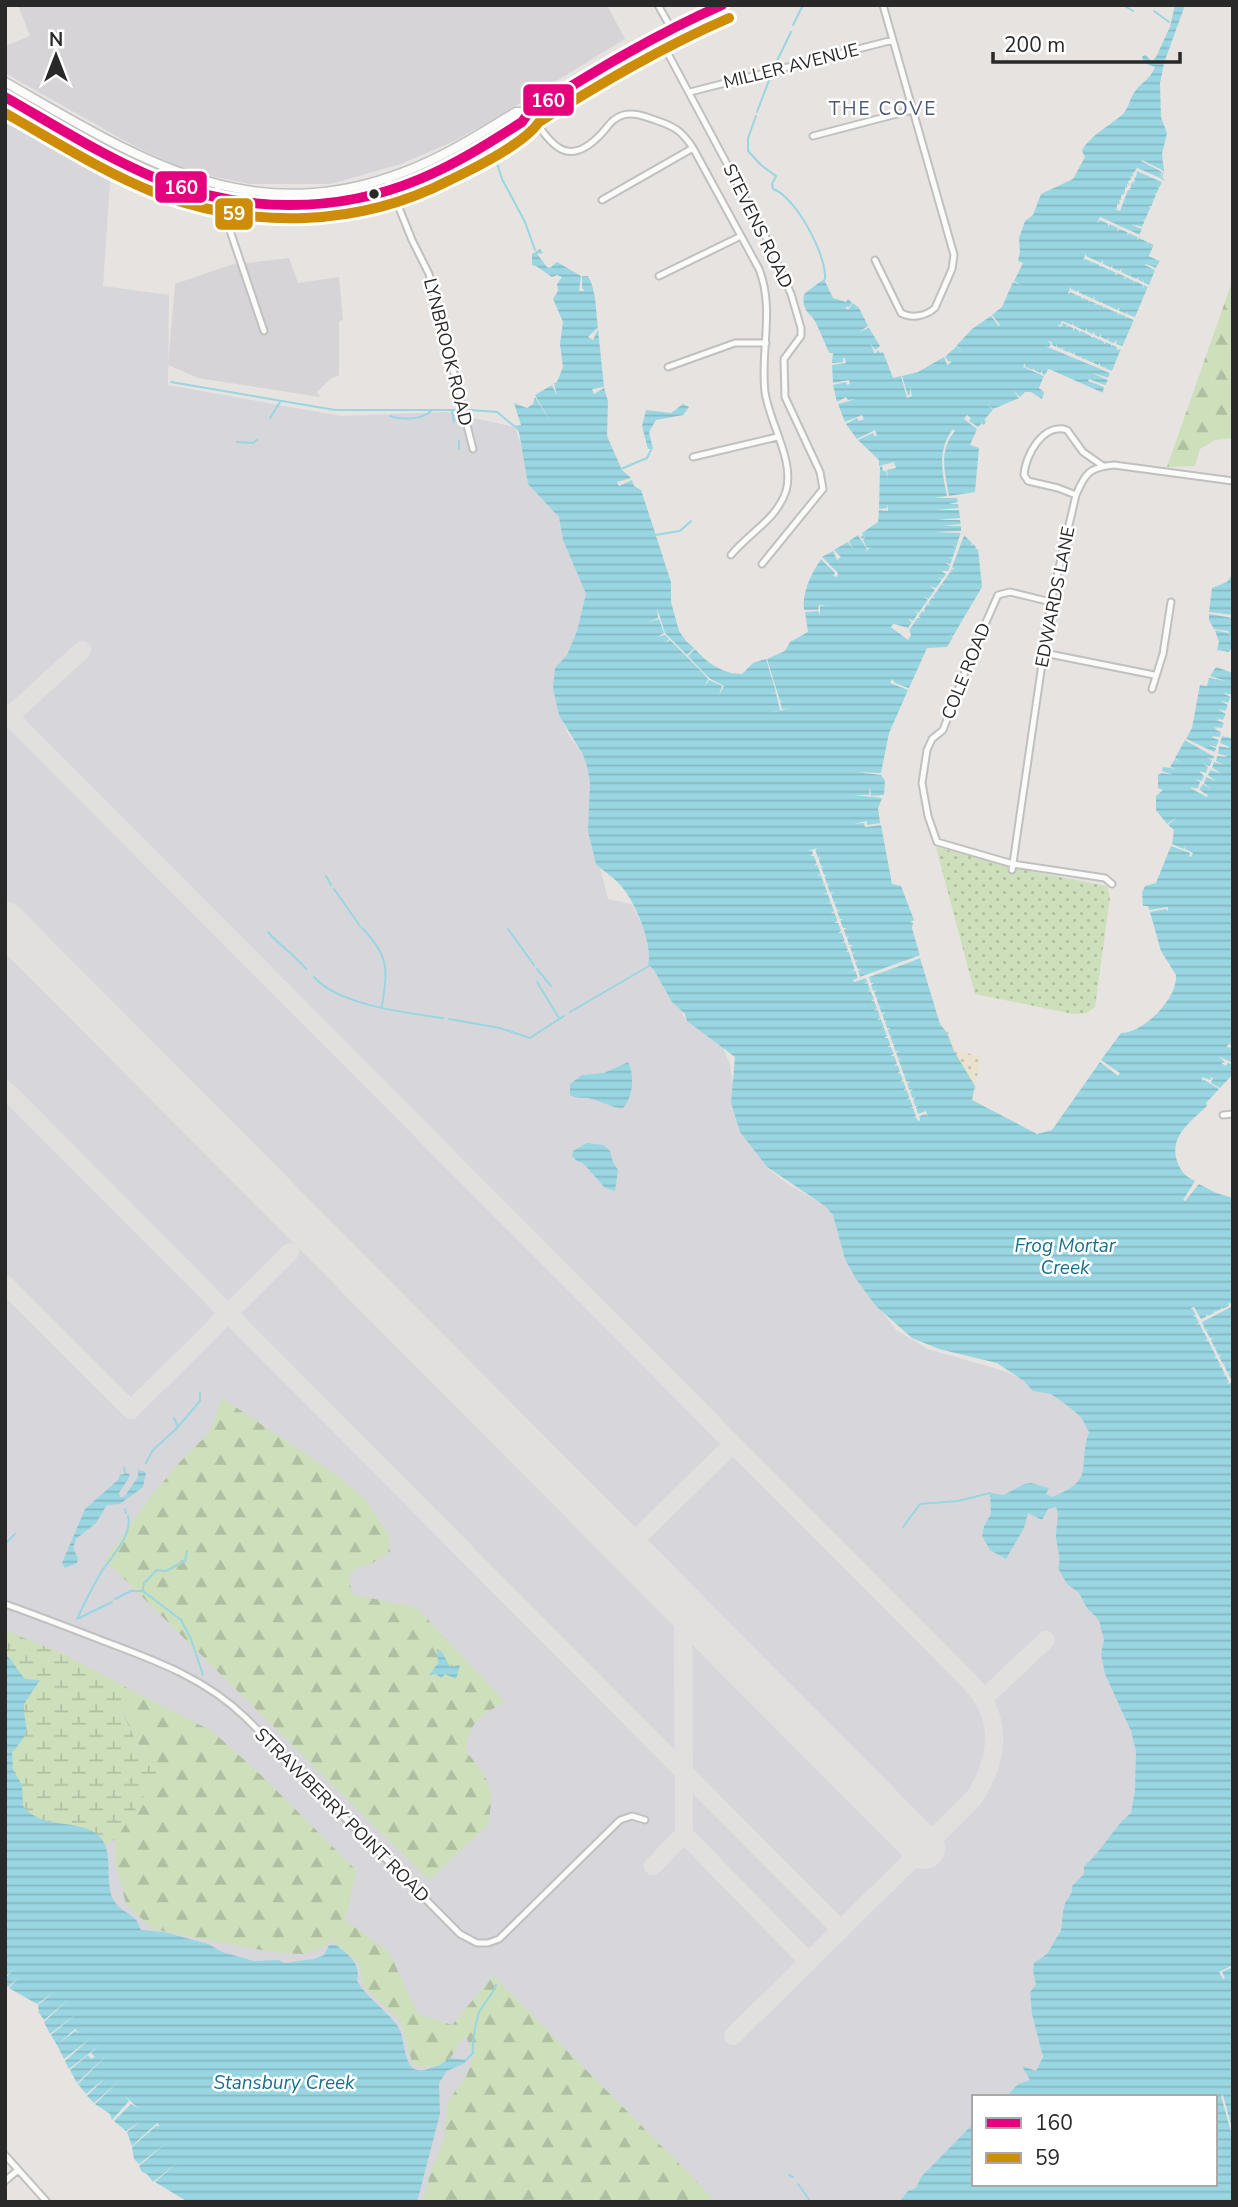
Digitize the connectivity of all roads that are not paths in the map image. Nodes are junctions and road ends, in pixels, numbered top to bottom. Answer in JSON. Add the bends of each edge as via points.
{"nodes":[{"id":1,"x":658,"y":5,"type":"edge"},
{"id":2,"x":723,"y":5,"type":"edge"},
{"id":3,"x":883,"y":5,"type":"edge"},
{"id":4,"x":671,"y":28,"type":"junction"},
{"id":5,"x":658,"y":35,"type":"junction"},
{"id":6,"x":893,"y":40,"type":"junction"},
{"id":7,"x":5,"y":82,"type":"edge"},
{"id":8,"x":690,"y":92,"type":"junction"},
{"id":9,"x":5,"y":97,"type":"edge"},
{"id":10,"x":912,"y":110,"type":"junction"},
{"id":11,"x":529,"y":112,"type":"junction"},
{"id":12,"x":813,"y":136,"type":"dead end"},
{"id":13,"x":693,"y":148,"type":"junction"},
{"id":14,"x":387,"y":178,"type":"junction"},
{"id":15,"x":217,"y":185,"type":"junction"},
{"id":16,"x":391,"y":189,"type":"junction"},
{"id":17,"x":219,"y":198,"type":"junction"},
{"id":18,"x":602,"y":200,"type":"dead end"},
{"id":19,"x":741,"y":236,"type":"junction"},
{"id":20,"x":875,"y":260,"type":"dead end"},
{"id":21,"x":659,"y":276,"type":"dead end"},
{"id":22,"x":264,"y":331,"type":"dead end"},
{"id":23,"x":766,"y":343,"type":"junction"},
{"id":24,"x":668,"y":367,"type":"dead end"},
{"id":25,"x":777,"y":437,"type":"junction"},
{"id":26,"x":473,"y":449,"type":"dead end"},
{"id":27,"x":693,"y":457,"type":"dead end"},
{"id":28,"x":1103,"y":466,"type":"junction"},
{"id":29,"x":1233,"y":481,"type":"edge"},
{"id":30,"x":1076,"y":495,"type":"junction"},
{"id":31,"x":731,"y":555,"type":"dead end"},
{"id":32,"x":761,"y":564,"type":"dead end"},
{"id":33,"x":1051,"y":602,"type":"junction"},
{"id":34,"x":1171,"y":603,"type":"dead end"},
{"id":35,"x":1044,"y":653,"type":"junction"},
{"id":36,"x":1154,"y":675,"type":"junction"},
{"id":37,"x":1152,"y":689,"type":"dead end"},
{"id":38,"x":1013,"y":867,"type":"junction"},
{"id":39,"x":1112,"y":884,"type":"dead end"},
{"id":40,"x":1233,"y":1114,"type":"edge"},
{"id":41,"x":1223,"y":1115,"type":"dead end"},
{"id":42,"x":5,"y":1604,"type":"edge"},
{"id":43,"x":645,"y":1820,"type":"dead end"},
{"id":44,"x":5,"y":2155,"type":"edge"},
{"id":45,"x":18,"y":2170,"type":"junction"},
{"id":46,"x":5,"y":2181,"type":"edge"},
{"id":47,"x":47,"y":2202,"type":"edge"}],
"edges":[{"from":1,"to":4,"type":"street"},
{"from":2,"to":4,"type":"main road"},
{"from":3,"to":6,"type":"street"},
{"from":4,"to":5,"type":"main road"},
{"from":5,"to":8,"type":"street","name":"STEVENS ROAD"},
{"from":5,"to":11,"type":"main road"},
{"from":6,"to":8,"type":"street","name":"MILLER AVENUE"},
{"from":6,"to":10,"type":"street"},
{"from":7,"to":15,"type":"main road","via":[[138,156]]},
{"from":8,"to":32,"type":"street","name":"STEVENS ROAD","via":[[767,240],[801,328],[801,336],[784,359],[785,397],[820,472],[823,489]]},
{"from":9,"to":17,"type":"main road","via":[[141,171]]},
{"from":10,"to":12,"type":"street"},
{"from":10,"to":20,"type":"street","via":[[954,255],[935,308],[918,316],[901,313]]},
{"from":11,"to":13,"type":"street","via":[[553,146],[565,151],[587,147],[616,118],[632,114],[676,127]]},
{"from":11,"to":14,"type":"main road","via":[[516,112],[447,152]]},
{"from":11,"to":16,"type":"main road","via":[[522,122],[454,162]]},
{"from":13,"to":18,"type":"street"},
{"from":13,"to":19,"type":"street"},
{"from":14,"to":15,"type":"main road","via":[[313,192],[270,193]]},
{"from":14,"to":16,"type":"street","name":"LYNBROOK ROAD"},
{"from":15,"to":17,"type":"street"},
{"from":16,"to":17,"type":"main road","via":[[299,206]]},
{"from":16,"to":26,"type":"street","name":"LYNBROOK ROAD","via":[[432,282]]},
{"from":17,"to":22,"type":"street"},
{"from":19,"to":21,"type":"street"},
{"from":19,"to":23,"type":"street","via":[[763,280]]},
{"from":23,"to":24,"type":"street","via":[[735,343]]},
{"from":23,"to":25,"type":"street","via":[[765,389]]},
{"from":25,"to":27,"type":"street"},
{"from":25,"to":31,"type":"street","via":[[788,471],[784,495],[762,527]]},
{"from":28,"to":29,"type":"street"},
{"from":28,"to":30,"type":"street","name":"EDWARDS LANE","via":[[1086,475]]},
{"from":28,"to":30,"type":"street","via":[[1083,452],[1067,430],[1044,434],[1029,456],[1024,475],[1028,481]]},
{"from":30,"to":33,"type":"street","name":"EDWARDS LANE"},
{"from":33,"to":35,"type":"street","name":"EDWARDS LANE"},
{"from":33,"to":38,"type":"street","name":"COLE ROAD","via":[[1010,592],[998,595],[943,730],[927,750],[922,773],[937,842]]},
{"from":34,"to":36,"type":"street","via":[[1161,664]]},
{"from":35,"to":36,"type":"street"},
{"from":35,"to":38,"type":"street","name":"EDWARDS LANE"},
{"from":36,"to":37,"type":"street"},
{"from":38,"to":39,"type":"street","via":[[1105,878]]},
{"from":40,"to":41,"type":"street"},
{"from":42,"to":43,"type":"street","name":"STRAWBERRY POINT ROAD","via":[[160,1662],[217,1693],[472,1942],[499,1939],[620,1820],[632,1816]]},
{"from":44,"to":45,"type":"street"},
{"from":45,"to":46,"type":"street"},
{"from":45,"to":47,"type":"street"}]}
